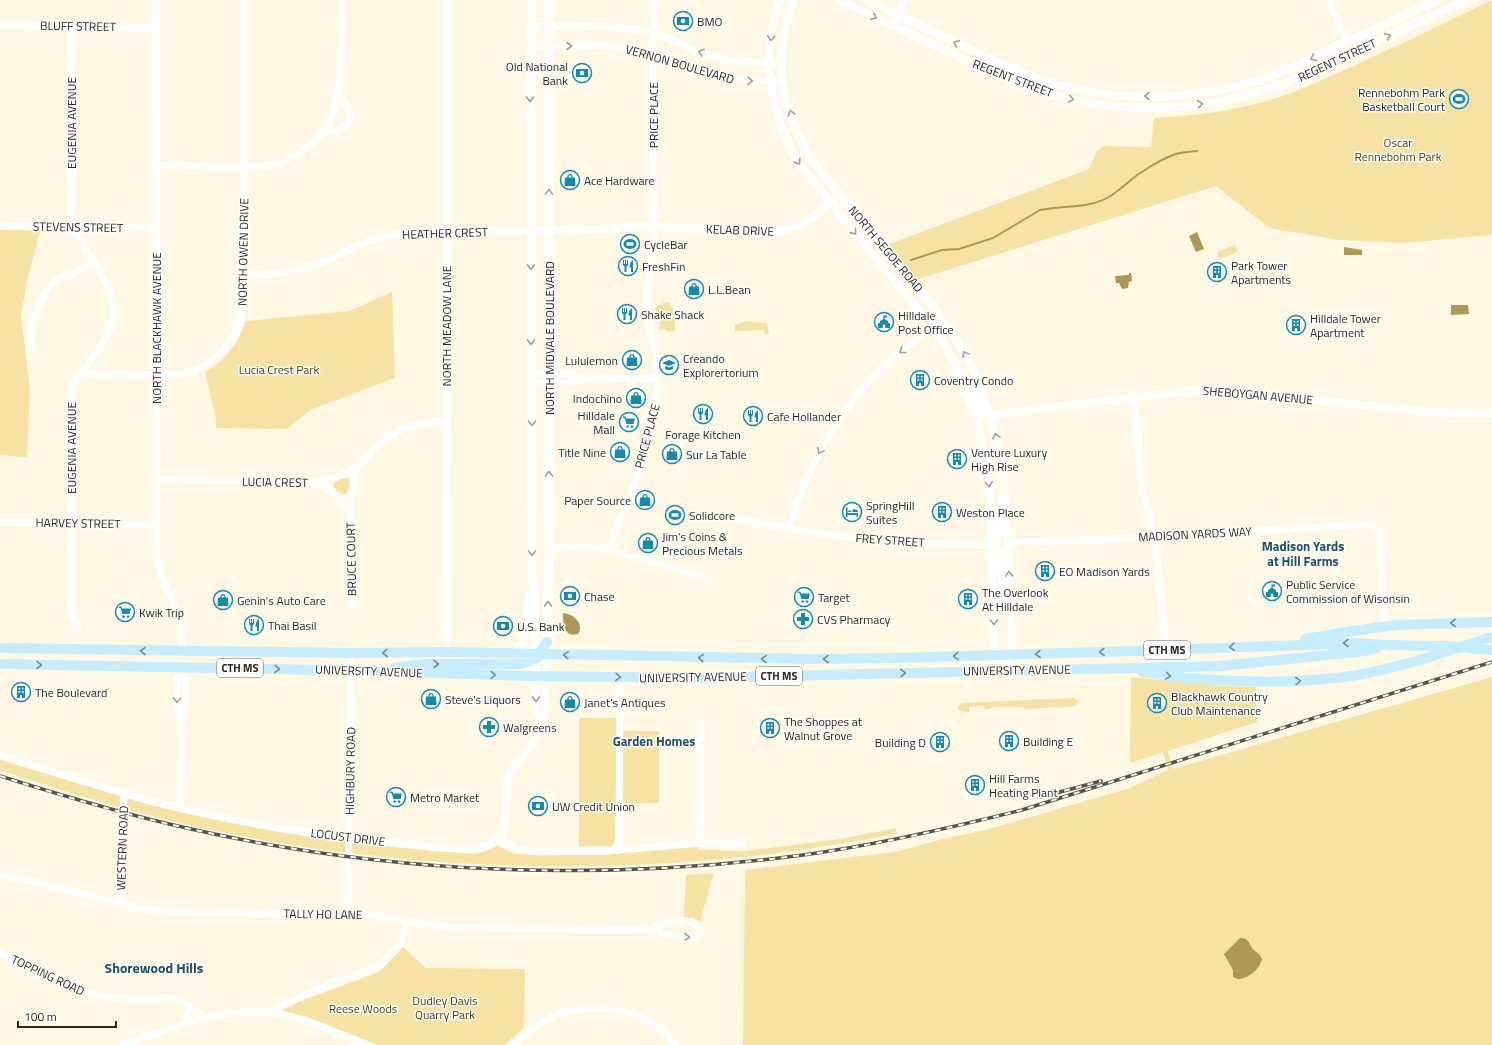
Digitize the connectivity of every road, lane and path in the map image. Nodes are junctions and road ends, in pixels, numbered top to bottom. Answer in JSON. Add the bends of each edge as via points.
{"nodes":[{"id":1,"x":156,"y":0,"type":"edge"},
{"id":2,"x":244,"y":0,"type":"edge"},
{"id":3,"x":341,"y":0,"type":"edge"},
{"id":4,"x":446,"y":0,"type":"edge"},
{"id":5,"x":531,"y":0,"type":"edge"},
{"id":6,"x":549,"y":0,"type":"edge"},
{"id":7,"x":654,"y":0,"type":"edge"},
{"id":8,"x":780,"y":0,"type":"edge"},
{"id":9,"x":794,"y":0,"type":"edge"},
{"id":10,"x":839,"y":0,"type":"edge"},
{"id":11,"x":866,"y":0,"type":"edge"},
{"id":12,"x":905,"y":0,"type":"edge"},
{"id":13,"x":1328,"y":0,"type":"edge"},
{"id":14,"x":1438,"y":0,"type":"edge"},
{"id":15,"x":1467,"y":0,"type":"edge"},
{"id":16,"x":898,"y":15,"type":"junction"},
{"id":17,"x":0,"y":25,"type":"edge"},
{"id":18,"x":893,"y":25,"type":"junction"},
{"id":19,"x":72,"y":26,"type":"junction"},
{"id":20,"x":531,"y":26,"type":"junction"},
{"id":21,"x":549,"y":27,"type":"junction"},
{"id":22,"x":156,"y":28,"type":"junction"},
{"id":23,"x":653,"y":33,"type":"junction"},
{"id":24,"x":1348,"y":42,"type":"junction"},
{"id":25,"x":530,"y":46,"type":"junction"},
{"id":26,"x":550,"y":46,"type":"junction"},
{"id":27,"x":1353,"y":52,"type":"junction"},
{"id":28,"x":653,"y":53,"type":"junction"},
{"id":29,"x":769,"y":63,"type":"junction"},
{"id":30,"x":780,"y":63,"type":"junction"},
{"id":31,"x":770,"y":82,"type":"junction"},
{"id":32,"x":782,"y":82,"type":"junction"},
{"id":33,"x":338,"y":96,"type":"junction"},
{"id":34,"x":324,"y":132,"type":"junction"},
{"id":35,"x":155,"y":165,"type":"junction"},
{"id":36,"x":245,"y":167,"type":"junction"},
{"id":37,"x":839,"y":194,"type":"junction"},
{"id":38,"x":830,"y":202,"type":"junction"},
{"id":39,"x":0,"y":226,"type":"edge"},
{"id":40,"x":72,"y":227,"type":"junction"},
{"id":41,"x":654,"y":227,"type":"junction"},
{"id":42,"x":156,"y":228,"type":"junction"},
{"id":43,"x":446,"y":231,"type":"junction"},
{"id":44,"x":549,"y":231,"type":"junction"},
{"id":45,"x":531,"y":232,"type":"junction"},
{"id":46,"x":95,"y":264,"type":"junction"},
{"id":47,"x":244,"y":275,"type":"junction"},
{"id":48,"x":943,"y":321,"type":"junction"},
{"id":49,"x":933,"y":328,"type":"junction"},
{"id":50,"x":31,"y":348,"type":"dead end"},
{"id":51,"x":531,"y":373,"type":"junction"},
{"id":52,"x":549,"y":373,"type":"junction"},
{"id":53,"x":80,"y":374,"type":"junction"},
{"id":54,"x":959,"y":374,"type":"junction"},
{"id":55,"x":156,"y":376,"type":"junction"},
{"id":56,"x":657,"y":378,"type":"junction"},
{"id":57,"x":580,"y":379,"type":"junction"},
{"id":58,"x":531,"y":384,"type":"junction"},
{"id":59,"x":549,"y":384,"type":"junction"},
{"id":60,"x":1134,"y":397,"type":"junction"},
{"id":61,"x":1492,"y":413,"type":"edge"},
{"id":62,"x":991,"y":415,"type":"junction"},
{"id":63,"x":976,"y":418,"type":"junction"},
{"id":64,"x":447,"y":422,"type":"junction"},
{"id":65,"x":357,"y":467,"type":"junction"},
{"id":66,"x":1002,"y":475,"type":"junction"},
{"id":67,"x":156,"y":479,"type":"junction"},
{"id":68,"x":313,"y":483,"type":"junction"},
{"id":69,"x":350,"y":511,"type":"junction"},
{"id":70,"x":725,"y":518,"type":"dead end"},
{"id":71,"x":0,"y":522,"type":"edge"},
{"id":72,"x":71,"y":524,"type":"junction"},
{"id":73,"x":156,"y":525,"type":"junction"},
{"id":74,"x":789,"y":529,"type":"junction"},
{"id":75,"x":1156,"y":537,"type":"junction"},
{"id":76,"x":991,"y":544,"type":"junction"},
{"id":77,"x":1009,"y":544,"type":"junction"},
{"id":78,"x":549,"y":548,"type":"junction"},
{"id":79,"x":610,"y":550,"type":"junction"},
{"id":80,"x":532,"y":573,"type":"junction"},
{"id":81,"x":708,"y":578,"type":"dead end"},
{"id":82,"x":352,"y":606,"type":"dead end"},
{"id":83,"x":1010,"y":614,"type":"junction"},
{"id":84,"x":1492,"y":622,"type":"edge"},
{"id":85,"x":1384,"y":627,"type":"junction"},
{"id":86,"x":78,"y":628,"type":"dead end"},
{"id":87,"x":1492,"y":637,"type":"edge"},
{"id":88,"x":547,"y":642,"type":"joint"},
{"id":89,"x":1384,"y":645,"type":"junction"},
{"id":90,"x":1271,"y":646,"type":"junction"},
{"id":91,"x":0,"y":648,"type":"edge"},
{"id":92,"x":1166,"y":650,"type":"junction"},
{"id":93,"x":1492,"y":650,"type":"edge"},
{"id":94,"x":182,"y":652,"type":"junction"},
{"id":95,"x":213,"y":652,"type":"junction"},
{"id":96,"x":447,"y":652,"type":"junction"},
{"id":97,"x":351,"y":653,"type":"junction"},
{"id":98,"x":511,"y":654,"type":"junction"},
{"id":99,"x":539,"y":655,"type":"junction"},
{"id":100,"x":995,"y":655,"type":"junction"},
{"id":101,"x":1013,"y":655,"type":"junction"},
{"id":102,"x":0,"y":664,"type":"edge"},
{"id":103,"x":145,"y":666,"type":"junction"},
{"id":104,"x":1204,"y":666,"type":"junction"},
{"id":105,"x":182,"y":667,"type":"junction"},
{"id":106,"x":1135,"y":667,"type":"junction"},
{"id":107,"x":1046,"y":669,"type":"junction"},
{"id":108,"x":351,"y":670,"type":"junction"},
{"id":109,"x":1006,"y":670,"type":"junction"},
{"id":110,"x":384,"y":671,"type":"junction"},
{"id":111,"x":535,"y":676,"type":"junction"},
{"id":112,"x":546,"y":676,"type":"junction"},
{"id":113,"x":620,"y":688,"type":"dead end"},
{"id":114,"x":701,"y":720,"type":"dead end"},
{"id":115,"x":542,"y":721,"type":"junction"},
{"id":116,"x":0,"y":755,"type":"edge"},
{"id":117,"x":124,"y":793,"type":"junction"},
{"id":118,"x":180,"y":808,"type":"junction"},
{"id":119,"x":349,"y":838,"type":"junction"},
{"id":120,"x":498,"y":838,"type":"junction"},
{"id":121,"x":700,"y":843,"type":"junction"},
{"id":122,"x":742,"y":843,"type":"dead end"},
{"id":123,"x":619,"y":850,"type":"junction"},
{"id":124,"x":0,"y":875,"type":"edge"},
{"id":125,"x":120,"y":904,"type":"junction"},
{"id":126,"x":348,"y":912,"type":"junction"},
{"id":127,"x":407,"y":921,"type":"junction"},
{"id":128,"x":650,"y":930,"type":"junction"},
{"id":129,"x":0,"y":953,"type":"edge"},
{"id":130,"x":189,"y":1007,"type":"junction"},
{"id":131,"x":267,"y":1013,"type":"junction"},
{"id":132,"x":205,"y":1018,"type":"junction"},
{"id":133,"x":186,"y":1023,"type":"junction"},
{"id":134,"x":123,"y":1045,"type":"edge"},
{"id":135,"x":367,"y":1045,"type":"edge"},
{"id":136,"x":512,"y":1045,"type":"edge"},
{"id":137,"x":675,"y":1045,"type":"edge"}],
"edges":[{"from":1,"to":22,"type":"street","name":"NORTH BLACKHAWK AVENUE"},
{"from":2,"to":36,"type":"street","name":"NORTH OWEN DRIVE"},
{"from":3,"to":33,"type":"street"},
{"from":4,"to":43,"type":"street","name":"NORTH MEADOW LANE"},
{"from":5,"to":20,"type":"main road","name":"NORTH MIDVALE BOULEVARD"},
{"from":6,"to":21,"type":"main road","name":"NORTH MIDVALE BOULEVARD"},
{"from":7,"to":23,"type":"street","name":"PRICE PLACE"},
{"from":8,"to":29,"type":"street","name":"NORTH SEGOE ROAD","one_way":true,"via":[[772,30]]},
{"from":9,"to":30,"type":"street","name":"NORTH SEGOE ROAD"},
{"from":10,"to":18,"type":"street","name":"REGENT STREET","one_way":true},
{"from":11,"to":16,"type":"street","name":"REGENT STREET"},
{"from":12,"to":16,"type":"street"},
{"from":13,"to":24,"type":"street"},
{"from":14,"to":24,"type":"street","name":"REGENT STREET"},
{"from":27,"to":15,"type":"street","name":"REGENT STREET","one_way":true},
{"from":16,"to":18,"type":"street"},
{"from":24,"to":16,"type":"street","name":"REGENT STREET","one_way":true,"via":[[1287,70],[1238,86],[1163,96],[1128,96],[1076,89],[1037,78],[1005,66]]},
{"from":17,"to":19,"type":"street","name":"BLUFF STREET"},
{"from":18,"to":27,"type":"street","name":"REGENT STREET","one_way":true,"via":[[1032,88],[1067,98],[1127,107],[1163,108],[1241,97],[1292,80]]},
{"from":19,"to":22,"type":"street","name":"BLUFF STREET"},
{"from":19,"to":40,"type":"street","name":"EUGENIA AVENUE"},
{"from":20,"to":21,"type":"street","name":"VERNON BOULEVARD"},
{"from":20,"to":25,"type":"main road","name":"NORTH MIDVALE BOULEVARD"},
{"from":21,"to":23,"type":"street","name":"VERNON BOULEVARD","via":[[604,26]]},
{"from":21,"to":26,"type":"main road","name":"NORTH MIDVALE BOULEVARD"},
{"from":22,"to":35,"type":"street","name":"NORTH BLACKHAWK AVENUE"},
{"from":23,"to":28,"type":"street","name":"PRICE PLACE"},
{"from":29,"to":23,"type":"street","name":"VERNON BOULEVARD","one_way":true,"via":[[746,62],[710,55]]},
{"from":24,"to":27,"type":"street"},
{"from":25,"to":26,"type":"street","name":"VERNON BOULEVARD"},
{"from":25,"to":45,"type":"main road","name":"NORTH MIDVALE BOULEVARD","one_way":true},
{"from":26,"to":28,"type":"street","name":"VERNON BOULEVARD","one_way":true,"via":[[614,46]]},
{"from":44,"to":26,"type":"main road","name":"NORTH MIDVALE BOULEVARD","one_way":true},
{"from":28,"to":31,"type":"street","name":"VERNON BOULEVARD","one_way":true,"via":[[723,78]]},
{"from":28,"to":41,"type":"street","name":"PRICE PLACE"},
{"from":29,"to":30,"type":"street","name":"VERNON BOULEVARD"},
{"from":29,"to":31,"type":"street","name":"NORTH SEGOE ROAD"},
{"from":30,"to":32,"type":"street","name":"NORTH SEGOE ROAD"},
{"from":31,"to":32,"type":"street","name":"VERNON BOULEVARD"},
{"from":31,"to":38,"type":"street","name":"NORTH SEGOE ROAD","one_way":true,"via":[[778,122],[788,145],[799,164]]},
{"from":37,"to":32,"type":"street","name":"NORTH SEGOE ROAD","one_way":true,"via":[[801,140],[790,113]]},
{"from":33,"to":34,"type":"street","via":[[332,118]]},
{"from":33,"to":34,"type":"street","via":[[347,104],[351,116],[347,125]]},
{"from":34,"to":36,"type":"street","via":[[305,150],[286,160]]},
{"from":35,"to":36,"type":"street"},
{"from":35,"to":42,"type":"street","name":"NORTH BLACKHAWK AVENUE"},
{"from":36,"to":47,"type":"street","name":"NORTH OWEN DRIVE"},
{"from":37,"to":38,"type":"street","name":"KELAB DRIVE"},
{"from":37,"to":48,"type":"street","name":"NORTH SEGOE ROAD","via":[[865,222]]},
{"from":38,"to":41,"type":"street","name":"KELAB DRIVE","via":[[811,220],[775,232]]},
{"from":38,"to":49,"type":"street","name":"NORTH SEGOE ROAD","one_way":true},
{"from":39,"to":40,"type":"street","name":"STEVENS STREET"},
{"from":40,"to":42,"type":"street","name":"STEVENS STREET"},
{"from":40,"to":46,"type":"street","name":"EUGENIA AVENUE"},
{"from":41,"to":44,"type":"street","name":"HEATHER CREST"},
{"from":41,"to":56,"type":"street","name":"PRICE PLACE","via":[[647,301],[650,332],[657,356]]},
{"from":42,"to":55,"type":"street","name":"NORTH BLACKHAWK AVENUE"},
{"from":43,"to":45,"type":"street","name":"HEATHER CREST"},
{"from":43,"to":47,"type":"street","name":"HEATHER CREST","via":[[410,232],[387,236],[362,243],[303,268],[263,275]]},
{"from":43,"to":64,"type":"street","name":"NORTH MEADOW LANE"},
{"from":44,"to":45,"type":"street","name":"HEATHER CREST"},
{"from":44,"to":52,"type":"main road","name":"NORTH MIDVALE BOULEVARD"},
{"from":45,"to":51,"type":"main road","name":"NORTH MIDVALE BOULEVARD","one_way":true},
{"from":46,"to":50,"type":"street","via":[[50,285],[39,304],[31,327]]},
{"from":46,"to":53,"type":"street","name":"EUGENIA AVENUE","via":[[110,293],[113,315],[106,340]]},
{"from":47,"to":55,"type":"street","name":"NORTH OWEN DRIVE","via":[[240,319],[226,347],[199,368]]},
{"from":48,"to":49,"type":"street"},
{"from":62,"to":48,"type":"street","name":"NORTH SEGOE ROAD","one_way":true,"via":[[973,370]]},
{"from":49,"to":54,"type":"street","name":"NORTH SEGOE ROAD","via":[[940,336]]},
{"from":49,"to":74,"type":"street","one_way":true,"via":[[890,360],[844,412],[812,466],[797,501]]},
{"from":51,"to":52,"type":"street"},
{"from":51,"to":58,"type":"main road","name":"NORTH MIDVALE BOULEVARD"},
{"from":52,"to":57,"type":"street","via":[[572,374]]},
{"from":52,"to":59,"type":"main road","name":"NORTH MIDVALE BOULEVARD"},
{"from":53,"to":55,"type":"street","name":"NORTH OWEN DRIVE"},
{"from":53,"to":72,"type":"street","name":"EUGENIA AVENUE","via":[[73,385],[70,405]]},
{"from":54,"to":62,"type":"street","via":[[970,384],[982,412]]},
{"from":54,"to":63,"type":"street","name":"NORTH SEGOE ROAD"},
{"from":55,"to":67,"type":"street","name":"NORTH BLACKHAWK AVENUE"},
{"from":56,"to":57,"type":"street"},
{"from":56,"to":79,"type":"street","name":"PRICE PLACE","via":[[656,410],[629,503],[616,526]]},
{"from":57,"to":59,"type":"street","via":[[571,383]]},
{"from":58,"to":59,"type":"street"},
{"from":58,"to":80,"type":"main road","name":"NORTH MIDVALE BOULEVARD","one_way":true},
{"from":78,"to":59,"type":"main road","name":"NORTH MIDVALE BOULEVARD","one_way":true},
{"from":60,"to":61,"type":"street","name":"SHEBOYGAN AVENUE","via":[[1225,390],[1420,411]]},
{"from":60,"to":62,"type":"street","name":"SHEBOYGAN AVENUE"},
{"from":60,"to":75,"type":"street","via":[[1141,483]]},
{"from":62,"to":63,"type":"street","name":"SHEBOYGAN AVENUE"},
{"from":66,"to":62,"type":"street","name":"NORTH SEGOE ROAD","one_way":true},
{"from":63,"to":76,"type":"street","name":"NORTH SEGOE ROAD","one_way":true,"via":[[989,487]]},
{"from":64,"to":65,"type":"street","name":"LUCIA CREST","via":[[417,425],[394,432],[384,438]]},
{"from":64,"to":96,"type":"street","name":"NORTH MEADOW LANE"},
{"from":65,"to":68,"type":"street","name":"LUCIA CREST"},
{"from":65,"to":69,"type":"street","name":"BRUCE COURT"},
{"from":66,"to":76,"type":"street","via":[[999,535]]},
{"from":66,"to":77,"type":"street","name":"NORTH SEGOE ROAD"},
{"from":67,"to":68,"type":"street","name":"LUCIA CREST"},
{"from":67,"to":73,"type":"street","name":"NORTH BLACKHAWK AVENUE"},
{"from":68,"to":69,"type":"street","name":"BRUCE COURT","via":[[328,489],[341,499]]},
{"from":69,"to":82,"type":"street","name":"BRUCE COURT"},
{"from":70,"to":74,"type":"street","name":"FREY STREET"},
{"from":71,"to":72,"type":"street","name":"HARVEY STREET"},
{"from":72,"to":73,"type":"street","name":"HARVEY STREET"},
{"from":72,"to":86,"type":"street","name":"EUGENIA AVENUE","via":[[71,605]]},
{"from":73,"to":94,"type":"street","name":"NORTH BLACKHAWK AVENUE","via":[[158,564],[178,615]]},
{"from":74,"to":76,"type":"street","name":"FREY STREET","via":[[880,541]]},
{"from":75,"to":77,"type":"street","name":"MADISON YARDS WAY"},
{"from":75,"to":85,"type":"street","name":"MADISON YARDS WAY","via":[[1370,524],[1380,532]]},
{"from":75,"to":92,"type":"street"},
{"from":76,"to":83,"type":"street","via":[[999,550],[1003,593]]},
{"from":76,"to":100,"type":"street","name":"NORTH SEGOE ROAD","one_way":true},
{"from":83,"to":77,"type":"street","name":"NORTH SEGOE ROAD","one_way":true},
{"from":78,"to":79,"type":"street"},
{"from":88,"to":78,"type":"main road","name":"NORTH MIDVALE BOULEVARD","one_way":true},
{"from":79,"to":81,"type":"street"},
{"from":80,"to":98,"type":"main road","via":[[522,642],[518,650]]},
{"from":80,"to":99,"type":"main road","name":"NORTH MIDVALE BOULEVARD"},
{"from":83,"to":101,"type":"street","name":"NORTH SEGOE ROAD"},
{"from":84,"to":85,"type":"main road","one_way":true},
{"from":85,"to":90,"type":"main road"},
{"from":107,"to":87,"type":"main road","one_way":true,"via":[[1134,671],[1224,681],[1310,680],[1380,671]]},
{"from":88,"to":99,"type":"main road"},
{"from":89,"to":90,"type":"main road","name":"UNIVERSITY AVENUE","number":"CTH MS","one_way":true,"via":[[1356,643]]},
{"from":89,"to":93,"type":"main road","name":"UNIVERSITY AVENUE","number":"CTH MS"},
{"from":89,"to":104,"type":"main road","name":"UNIVERSITY AVENUE","number":"CTH MS","via":[[1356,652]]},
{"from":90,"to":92,"type":"main road","name":"UNIVERSITY AVENUE","number":"CTH MS","one_way":true},
{"from":94,"to":91,"type":"main road","name":"UNIVERSITY AVENUE","number":"CTH MS","one_way":true},
{"from":92,"to":101,"type":"main road","name":"UNIVERSITY AVENUE","number":"CTH MS","one_way":true},
{"from":92,"to":104,"type":"street","via":[[1176,659]]},
{"from":92,"to":106,"type":"street","via":[[1161,660]]},
{"from":94,"to":95,"type":"main road","name":"UNIVERSITY AVENUE","number":"CTH MS"},
{"from":94,"to":103,"type":"main road","via":[[177,659]]},
{"from":95,"to":97,"type":"main road","name":"UNIVERSITY AVENUE","number":"CTH MS"},
{"from":95,"to":105,"type":"main road","via":[[185,658]]},
{"from":96,"to":97,"type":"main road","name":"UNIVERSITY AVENUE","number":"CTH MS","one_way":true},
{"from":96,"to":98,"type":"main road","name":"UNIVERSITY AVENUE","number":"CTH MS"},
{"from":97,"to":108,"type":"street","name":"HIGHBURY ROAD"},
{"from":98,"to":99,"type":"main road","name":"UNIVERSITY AVENUE","number":"CTH MS"},
{"from":100,"to":99,"type":"main road","name":"UNIVERSITY AVENUE","number":"CTH MS","one_way":true,"via":[[868,659]]},
{"from":110,"to":99,"type":"main road","one_way":true,"via":[[418,664],[516,665],[527,663]]},
{"from":99,"to":111,"type":"main road","name":"NORTH MIDVALE BOULEVARD"},
{"from":99,"to":112,"type":"main road","name":"NORTH MIDVALE BOULEVARD"},
{"from":100,"to":101,"type":"main road","name":"UNIVERSITY AVENUE","number":"CTH MS"},
{"from":100,"to":109,"type":"street"},
{"from":101,"to":109,"type":"street","name":"NORTH SEGOE ROAD"},
{"from":102,"to":103,"type":"main road","name":"UNIVERSITY AVENUE","number":"CTH MS","one_way":true},
{"from":103,"to":105,"type":"main road","name":"UNIVERSITY AVENUE","number":"CTH MS"},
{"from":104,"to":106,"type":"main road","name":"UNIVERSITY AVENUE","number":"CTH MS"},
{"from":105,"to":108,"type":"main road","name":"UNIVERSITY AVENUE","number":"CTH MS","one_way":true},
{"from":105,"to":118,"type":"street","via":[[178,678],[177,699],[181,733]]},
{"from":106,"to":107,"type":"main road","name":"UNIVERSITY AVENUE","number":"CTH MS"},
{"from":107,"to":109,"type":"main road","name":"UNIVERSITY AVENUE","number":"CTH MS"},
{"from":108,"to":110,"type":"main road","name":"UNIVERSITY AVENUE","number":"CTH MS"},
{"from":108,"to":119,"type":"street","name":"HIGHBURY ROAD"},
{"from":112,"to":109,"type":"main road","name":"UNIVERSITY AVENUE","number":"CTH MS","one_way":true,"via":[[694,678]]},
{"from":110,"to":111,"type":"main road","name":"UNIVERSITY AVENUE","number":"CTH MS","one_way":true},
{"from":111,"to":112,"type":"main road","name":"UNIVERSITY AVENUE","number":"CTH MS"},
{"from":111,"to":115,"type":"street","one_way":true,"via":[[536,711]]},
{"from":112,"to":115,"type":"street"},
{"from":113,"to":123,"type":"street"},
{"from":114,"to":121,"type":"street"},
{"from":115,"to":120,"type":"street","via":[[535,741],[511,772],[507,786],[506,823]]},
{"from":116,"to":117,"type":"street","name":"LOCUST DRIVE"},
{"from":117,"to":118,"type":"street","name":"LOCUST DRIVE"},
{"from":117,"to":125,"type":"street","name":"WESTERN ROAD"},
{"from":118,"to":119,"type":"street","name":"LOCUST DRIVE","via":[[239,821]]},
{"from":119,"to":120,"type":"street","name":"LOCUST DRIVE","via":[[466,848],[489,845]]},
{"from":119,"to":126,"type":"street","name":"HIGHBURY ROAD"},
{"from":120,"to":123,"type":"street","via":[[511,847],[525,851]]},
{"from":121,"to":122,"type":"street"},
{"from":121,"to":123,"type":"street"},
{"from":124,"to":125,"type":"street","name":"TALLY HO LANE"},
{"from":125,"to":126,"type":"street","name":"TALLY HO LANE","via":[[174,912]]},
{"from":126,"to":127,"type":"street","name":"TALLY HO LANE"},
{"from":127,"to":128,"type":"street","name":"TALLY HO LANE","via":[[478,928]]},
{"from":127,"to":131,"type":"street","via":[[401,941],[382,965],[312,992]]},
{"from":128,"to":128,"type":"street","name":"TALLY HO LANE","one_way":true,"via":[[671,936],[694,938],[700,934],[701,929],[685,920],[658,925]]},
{"from":129,"to":130,"type":"street","name":"TOPPING ROAD","via":[[90,994],[130,999],[172,998],[184,1002]]},
{"from":130,"to":132,"type":"street","name":"TOPPING ROAD"},
{"from":130,"to":133,"type":"street"},
{"from":131,"to":132,"type":"street","via":[[237,1013]]},
{"from":131,"to":135,"type":"street","via":[[306,1021]]},
{"from":132,"to":133,"type":"street"},
{"from":133,"to":134,"type":"street"},
{"from":136,"to":137,"type":"street","via":[[548,1019],[566,1012],[589,1008],[623,1010],[640,1017],[657,1026]]}]}
